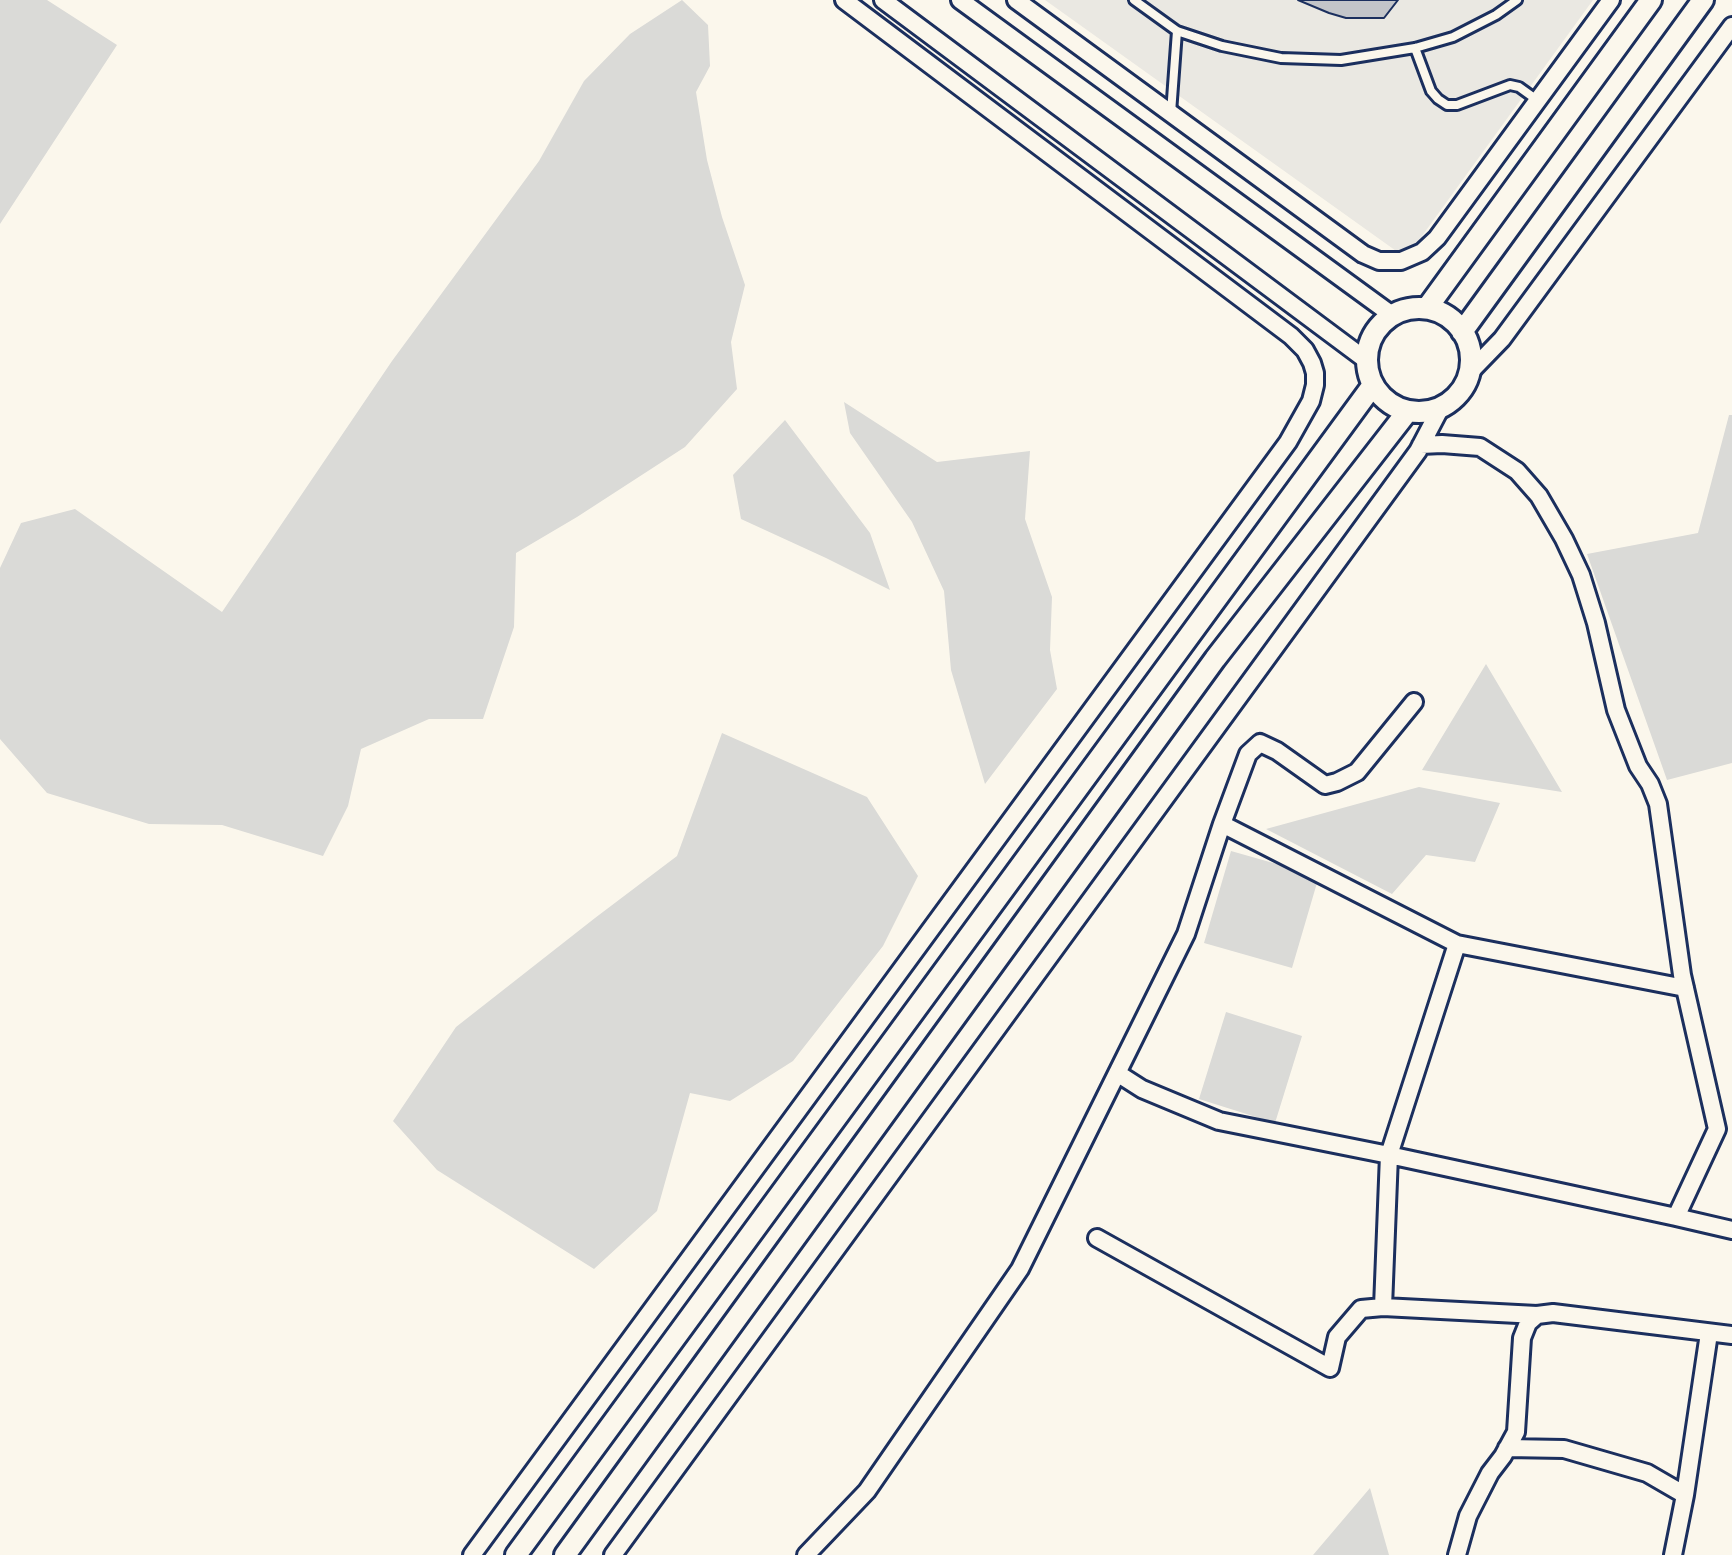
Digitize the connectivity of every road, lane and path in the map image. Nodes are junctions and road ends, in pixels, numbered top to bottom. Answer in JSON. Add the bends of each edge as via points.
{"nodes":[{"id":1,"x":844,"y":0,"type":"edge"},
{"id":2,"x":883,"y":0,"type":"edge"},
{"id":3,"x":960,"y":0,"type":"edge"},
{"id":4,"x":1016,"y":0,"type":"edge"},
{"id":5,"x":1134,"y":0,"type":"edge"},
{"id":6,"x":1517,"y":0,"type":"edge"},
{"id":7,"x":1611,"y":0,"type":"edge"},
{"id":8,"x":1651,"y":0,"type":"edge"},
{"id":9,"x":1703,"y":0,"type":"edge"},
{"id":10,"x":1732,"y":26,"type":"edge"},
{"id":11,"x":1177,"y":31,"type":"junction"},
{"id":12,"x":1415,"y":48,"type":"junction"},
{"id":13,"x":1537,"y":100,"type":"junction"},
{"id":14,"x":1171,"y":114,"type":"junction"},
{"id":15,"x":1427,"y":308,"type":"junction"},
{"id":16,"x":1392,"y":315,"type":"junction"},
{"id":17,"x":1462,"y":332,"type":"junction"},
{"id":18,"x":1366,"y":360,"type":"junction"},
{"id":19,"x":1471,"y":371,"type":"junction"},
{"id":20,"x":1373,"y":385,"type":"junction"},
{"id":21,"x":1440,"y":409,"type":"junction"},
{"id":22,"x":1407,"y":412,"type":"junction"},
{"id":23,"x":1421,"y":445,"type":"junction"},
{"id":24,"x":1414,"y":702,"type":"dead end"},
{"id":25,"x":1222,"y":824,"type":"junction"},
{"id":26,"x":1457,"y":944,"type":"junction"},
{"id":27,"x":1685,"y":988,"type":"junction"},
{"id":28,"x":1117,"y":1073,"type":"junction"},
{"id":29,"x":1724,"y":1131,"type":"edge"},
{"id":30,"x":1389,"y":1155,"type":"junction"},
{"id":31,"x":1676,"y":1217,"type":"junction"},
{"id":32,"x":1732,"y":1230,"type":"edge"},
{"id":33,"x":1097,"y":1238,"type":"dead end"},
{"id":34,"x":1383,"y":1307,"type":"junction"},
{"id":35,"x":1537,"y":1315,"type":"junction"},
{"id":36,"x":1732,"y":1335,"type":"edge"},
{"id":37,"x":1708,"y":1340,"type":"dead end"},
{"id":38,"x":1507,"y":1448,"type":"junction"},
{"id":39,"x":1685,"y":1495,"type":"junction"},
{"id":40,"x":472,"y":1555,"type":"edge"},
{"id":41,"x":516,"y":1555,"type":"edge"},
{"id":42,"x":565,"y":1555,"type":"edge"},
{"id":43,"x":613,"y":1555,"type":"edge"},
{"id":44,"x":806,"y":1555,"type":"edge"},
{"id":45,"x":1457,"y":1555,"type":"edge"},
{"id":46,"x":1673,"y":1555,"type":"edge"}],
"edges":[{"from":1,"to":40,"type":"street","via":[[1291,336],[1312,363],[1313,393],[1288,442]]},
{"from":2,"to":18,"type":"street"},
{"from":3,"to":16,"type":"street"},
{"from":4,"to":14,"type":"street"},
{"from":5,"to":11,"type":"lane"},
{"from":6,"to":12,"type":"lane","via":[[1453,37]]},
{"from":7,"to":13,"type":"street"},
{"from":8,"to":15,"type":"street"},
{"from":9,"to":17,"type":"street"},
{"from":10,"to":19,"type":"street","via":[[1502,339]]},
{"from":11,"to":12,"type":"lane","via":[[1281,58],[1341,60]]},
{"from":11,"to":14,"type":"lane"},
{"from":12,"to":13,"type":"lane","via":[[1431,91],[1447,105],[1510,85]]},
{"from":13,"to":14,"type":"street","via":[[1437,238],[1401,261],[1363,254]]},
{"from":15,"to":16,"type":"street"},
{"from":15,"to":17,"type":"street","via":[[1443,314]]},
{"from":16,"to":18,"type":"street","via":[[1369,342]]},
{"from":17,"to":19,"type":"street"},
{"from":18,"to":20,"type":"street"},
{"from":19,"to":21,"type":"street","via":[[1454,400]]},
{"from":20,"to":22,"type":"street","via":[[1391,406]]},
{"from":20,"to":41,"type":"street"},
{"from":21,"to":22,"type":"street"},
{"from":21,"to":23,"type":"street"},
{"from":22,"to":42,"type":"street","via":[[1215,659]]},
{"from":23,"to":27,"type":"street","via":[[1480,447],[1517,471],[1564,539],[1596,623],[1616,710],[1658,804]]},
{"from":23,"to":43,"type":"street"},
{"from":24,"to":25,"type":"street","via":[[1357,772],[1337,782],[1325,785],[1260,743],[1248,754]]},
{"from":25,"to":26,"type":"street"},
{"from":25,"to":28,"type":"street","via":[[1186,934]]},
{"from":26,"to":27,"type":"street"},
{"from":26,"to":30,"type":"street"},
{"from":27,"to":29,"type":"street"},
{"from":28,"to":30,"type":"street","via":[[1219,1121]]},
{"from":28,"to":44,"type":"street","via":[[1020,1269],[867,1491]]},
{"from":29,"to":31,"type":"street"},
{"from":30,"to":31,"type":"street"},
{"from":30,"to":34,"type":"street"},
{"from":31,"to":32,"type":"street"},
{"from":33,"to":34,"type":"street","via":[[1330,1368],[1337,1337],[1361,1309]]},
{"from":34,"to":35,"type":"street"},
{"from":35,"to":36,"type":"street"},
{"from":35,"to":38,"type":"street","via":[[1522,1338],[1516,1432]]},
{"from":37,"to":39,"type":"street"},
{"from":38,"to":39,"type":"street","via":[[1564,1449],[1647,1473]]},
{"from":38,"to":45,"type":"street","via":[[1468,1516]]},
{"from":39,"to":46,"type":"street"}]}
